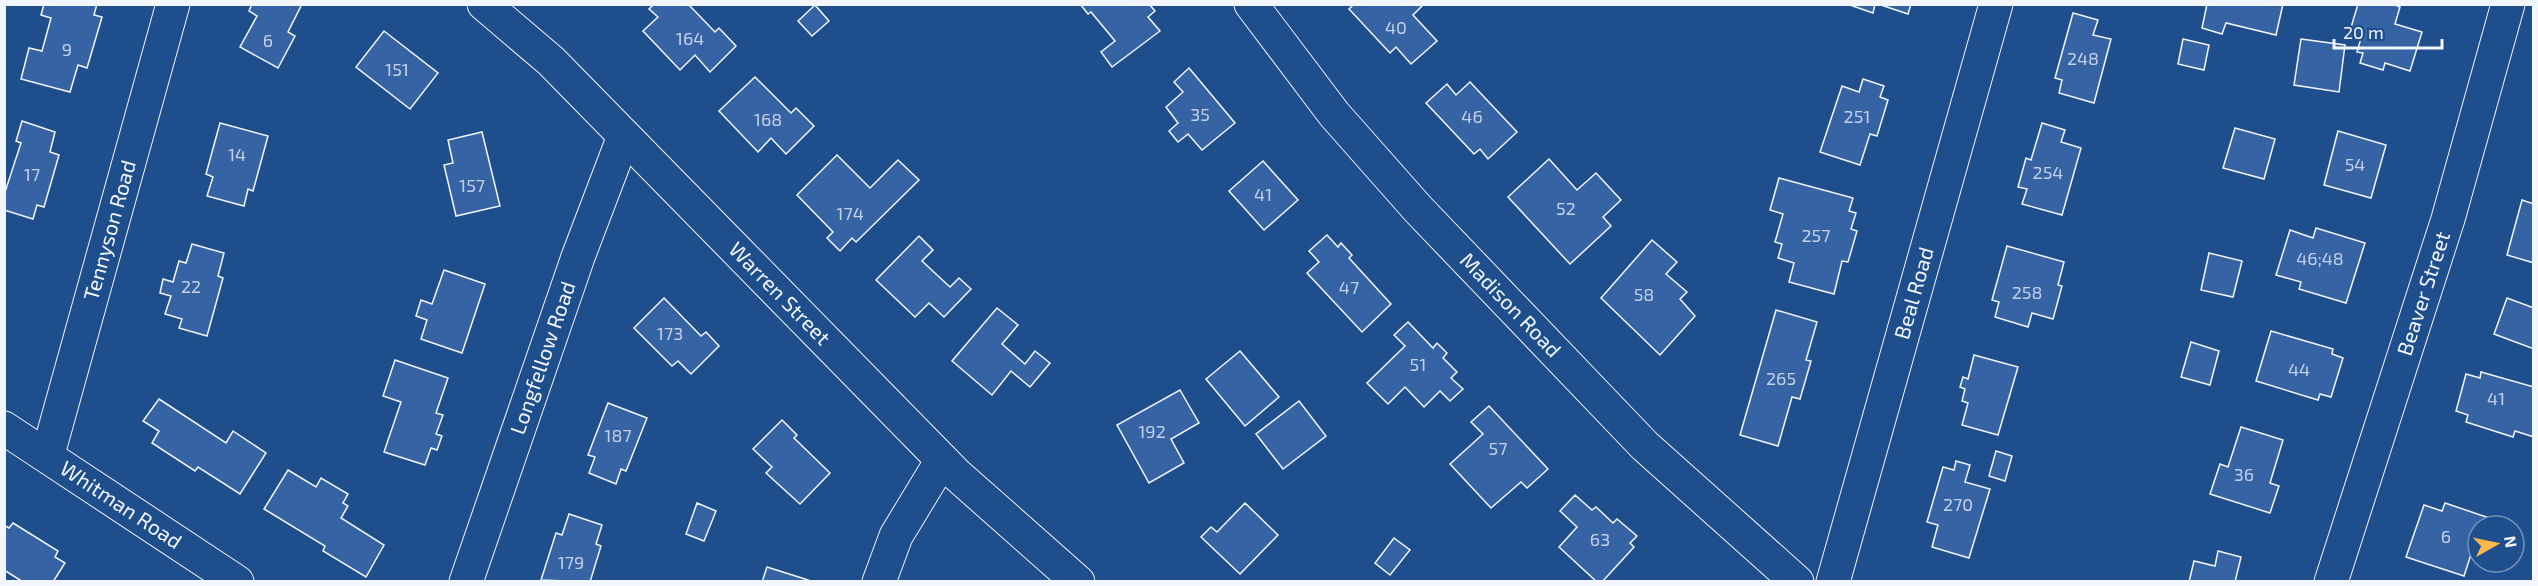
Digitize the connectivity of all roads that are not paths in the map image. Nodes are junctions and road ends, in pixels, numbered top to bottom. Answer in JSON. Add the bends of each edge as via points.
{"nodes":[{"id":1,"x":173,"y":4,"type":"edge"},
{"id":2,"x":484,"y":4,"type":"edge"},
{"id":3,"x":1251,"y":4,"type":"edge"},
{"id":4,"x":1996,"y":4,"type":"edge"},
{"id":5,"x":2508,"y":4,"type":"edge"},
{"id":6,"x":624,"y":136,"type":"junction"},
{"id":7,"x":4,"y":428,"type":"edge"},
{"id":8,"x":48,"y":454,"type":"junction"},
{"id":9,"x":942,"y":460,"type":"junction"},
{"id":10,"x":237,"y":582,"type":"edge"},
{"id":11,"x":466,"y":582,"type":"edge"},
{"id":12,"x":879,"y":582,"type":"edge"},
{"id":13,"x":1078,"y":582,"type":"edge"},
{"id":14,"x":1797,"y":582,"type":"edge"},
{"id":15,"x":1833,"y":582,"type":"edge"},
{"id":16,"x":2331,"y":582,"type":"edge"}],
"edges":[{"from":1,"to":8,"type":"street","name":"Tennyson Road"},
{"from":2,"to":6,"type":"street","name":"Warren Street","via":[[551,61]]},
{"from":3,"to":14,"type":"street","name":"Madison Road","via":[[1334,114],[1418,209],[1638,439]]},
{"from":4,"to":15,"type":"street","name":"Beal Road"},
{"from":5,"to":16,"type":"street","name":"Beaver Street","via":[[2448,219]]},
{"from":6,"to":9,"type":"street","name":"Warren Street"},
{"from":6,"to":11,"type":"street","name":"Longfellow Road"},
{"from":7,"to":8,"type":"street","name":"Whitman Road"},
{"from":8,"to":10,"type":"street","name":"Whitman Road"},
{"from":9,"to":12,"type":"street","via":[[896,536]]},
{"from":9,"to":13,"type":"street","name":"Warren Street"}]}
